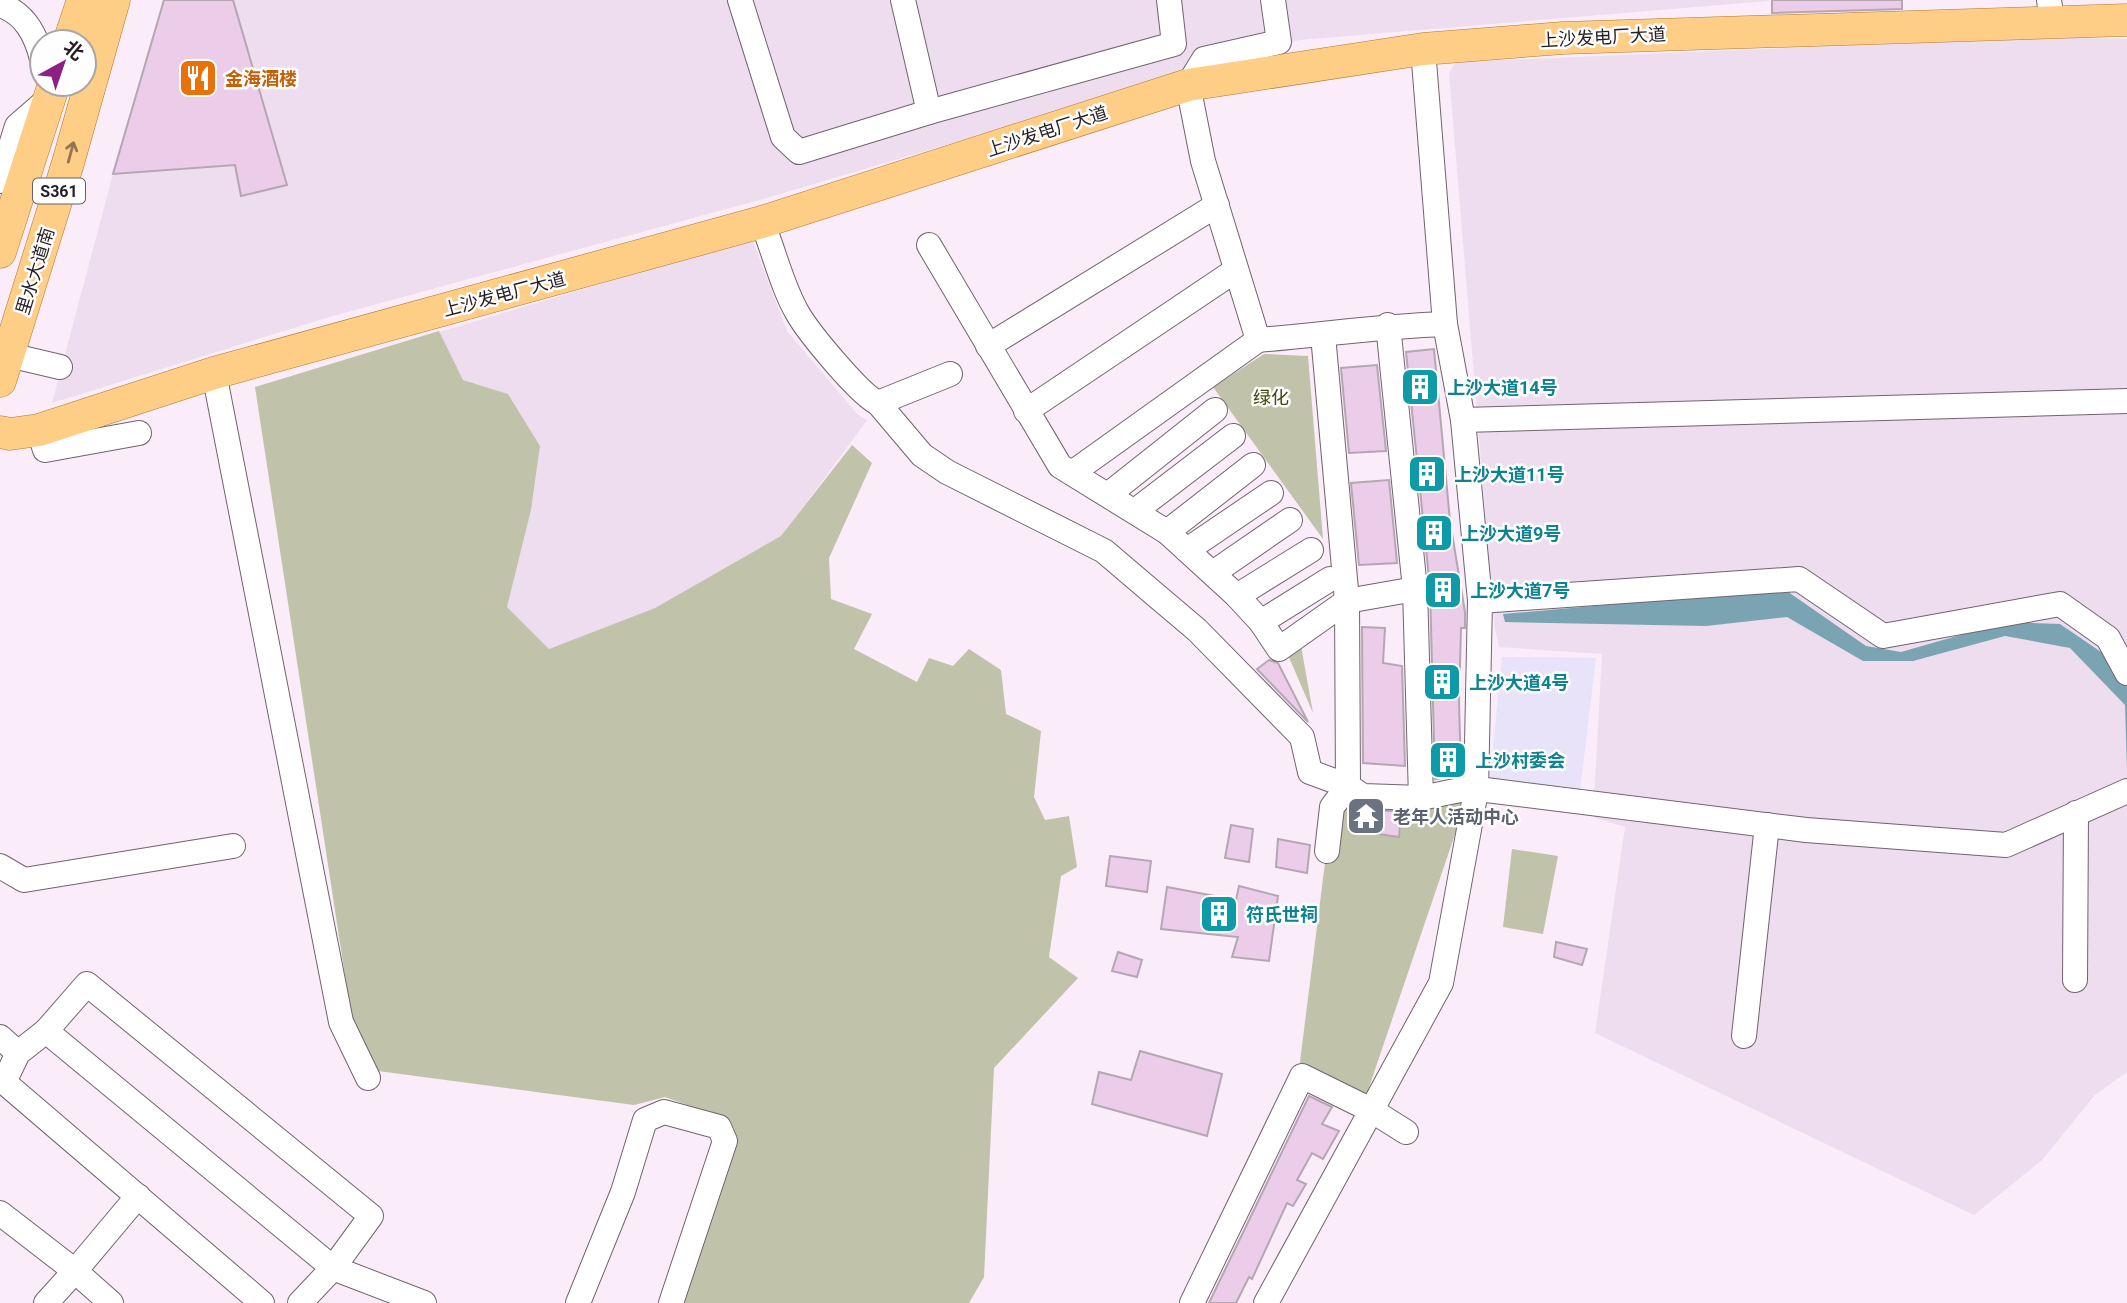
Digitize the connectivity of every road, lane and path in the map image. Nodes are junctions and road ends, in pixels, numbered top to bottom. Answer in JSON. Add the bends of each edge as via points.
{"nodes":[{"id":1,"x":83,"y":0,"type":"edge"},
{"id":2,"x":114,"y":0,"type":"edge"},
{"id":3,"x":740,"y":0,"type":"edge"},
{"id":4,"x":903,"y":0,"type":"edge"},
{"id":5,"x":1169,"y":0,"type":"edge"},
{"id":6,"x":1273,"y":0,"type":"edge"},
{"id":7,"x":0,"y":5,"type":"edge"},
{"id":8,"x":2051,"y":10,"type":"edge"},
{"id":9,"x":2127,"y":20,"type":"edge"},
{"id":10,"x":29,"y":28,"type":"edge"},
{"id":11,"x":74,"y":28,"type":"edge"},
{"id":12,"x":1423,"y":49,"type":"junction"},
{"id":13,"x":1188,"y":85,"type":"junction"},
{"id":14,"x":42,"y":98,"type":"edge"},
{"id":15,"x":47,"y":98,"type":"edge"},
{"id":16,"x":929,"y":112,"type":"junction"},
{"id":17,"x":0,"y":181,"type":"edge"},
{"id":18,"x":1217,"y":205,"type":"junction"},
{"id":19,"x":762,"y":222,"type":"junction"},
{"id":20,"x":929,"y":245,"type":"dead end"},
{"id":21,"x":0,"y":252,"type":"edge"},
{"id":22,"x":1236,"y":270,"type":"junction"},
{"id":23,"x":1445,"y":324,"type":"junction"},
{"id":24,"x":1388,"y":325,"type":"junction"},
{"id":25,"x":1323,"y":335,"type":"junction"},
{"id":26,"x":1258,"y":340,"type":"junction"},
{"id":27,"x":988,"y":346,"type":"junction"},
{"id":28,"x":60,"y":367,"type":"dead end"},
{"id":29,"x":4,"y":368,"type":"edge"},
{"id":30,"x":214,"y":373,"type":"junction"},
{"id":31,"x":950,"y":374,"type":"dead end"},
{"id":32,"x":2127,"y":401,"type":"edge"},
{"id":33,"x":878,"y":403,"type":"junction"},
{"id":34,"x":1215,"y":410,"type":"dead end"},
{"id":35,"x":1026,"y":411,"type":"junction"},
{"id":36,"x":1463,"y":420,"type":"junction"},
{"id":37,"x":39,"y":430,"type":"junction"},
{"id":38,"x":0,"y":432,"type":"edge"},
{"id":39,"x":139,"y":432,"type":"dead end"},
{"id":40,"x":1233,"y":436,"type":"dead end"},
{"id":41,"x":1253,"y":465,"type":"dead end"},
{"id":42,"x":1072,"y":473,"type":"junction"},
{"id":43,"x":1271,"y":492,"type":"dead end"},
{"id":44,"x":1109,"y":494,"type":"junction"},
{"id":45,"x":1135,"y":510,"type":"junction"},
{"id":46,"x":1290,"y":520,"type":"dead end"},
{"id":47,"x":1167,"y":532,"type":"junction"},
{"id":48,"x":1187,"y":550,"type":"junction"},
{"id":49,"x":1311,"y":550,"type":"dead end"},
{"id":50,"x":1213,"y":573,"type":"junction"},
{"id":51,"x":1330,"y":579,"type":"dead end"},
{"id":52,"x":1415,"y":589,"type":"junction"},
{"id":53,"x":1237,"y":596,"type":"junction"},
{"id":54,"x":1347,"y":601,"type":"junction"},
{"id":55,"x":1480,"y":601,"type":"junction"},
{"id":56,"x":1261,"y":622,"type":"junction"},
{"id":57,"x":2127,"y":673,"type":"edge"},
{"id":58,"x":1349,"y":786,"type":"junction"},
{"id":59,"x":1476,"y":790,"type":"junction"},
{"id":60,"x":2120,"y":793,"type":"edge"},
{"id":61,"x":1421,"y":798,"type":"junction"},
{"id":62,"x":2076,"y":813,"type":"junction"},
{"id":63,"x":1767,"y":825,"type":"junction"},
{"id":64,"x":233,"y":846,"type":"dead end"},
{"id":65,"x":1327,"y":851,"type":"dead end"},
{"id":66,"x":0,"y":866,"type":"edge"},
{"id":67,"x":2075,"y":980,"type":"dead end"},
{"id":68,"x":46,"y":1031,"type":"junction"},
{"id":69,"x":1744,"y":1036,"type":"dead end"},
{"id":70,"x":9,"y":1045,"type":"edge"},
{"id":71,"x":368,"y":1078,"type":"dead end"},
{"id":72,"x":2,"y":1084,"type":"edge"},
{"id":73,"x":1371,"y":1110,"type":"junction"},
{"id":74,"x":1406,"y":1132,"type":"dead end"},
{"id":75,"x":138,"y":1196,"type":"junction"},
{"id":76,"x":0,"y":1213,"type":"edge"},
{"id":77,"x":333,"y":1268,"type":"junction"},
{"id":78,"x":75,"y":1271,"type":"junction"},
{"id":79,"x":46,"y":1303,"type":"edge"},
{"id":80,"x":111,"y":1303,"type":"edge"},
{"id":81,"x":262,"y":1303,"type":"edge"},
{"id":82,"x":300,"y":1303,"type":"edge"},
{"id":83,"x":424,"y":1303,"type":"edge"},
{"id":84,"x":578,"y":1303,"type":"edge"},
{"id":85,"x":671,"y":1303,"type":"edge"},
{"id":86,"x":1192,"y":1303,"type":"edge"},
{"id":87,"x":1266,"y":1303,"type":"edge"}],
"edges":[{"from":1,"to":11,"type":"main road"},
{"from":29,"to":2,"type":"main road","name":"里水大道南","number":"S361","one_way":true},
{"from":3,"to":16,"type":"street","via":[[783,137],[799,152]]},
{"from":4,"to":16,"type":"street"},
{"from":5,"to":16,"type":"street","via":[[1174,44]]},
{"from":6,"to":13,"type":"street","via":[[1279,42],[1203,59]]},
{"from":7,"to":10,"type":"street","via":[[14,9]]},
{"from":8,"to":9,"type":"main road","name":"上沙发电厂大道"},
{"from":8,"to":12,"type":"main road","name":"上沙发电厂大道"},
{"from":12,"to":13,"type":"main road","name":"上沙发电厂大道"},
{"from":12,"to":23,"type":"street"},
{"from":13,"to":18,"type":"street"},
{"from":13,"to":19,"type":"main road","name":"上沙发电厂大道"},
{"from":14,"to":17,"type":"street","via":[[17,126]]},
{"from":15,"to":21,"type":"main road","number":"S361"},
{"from":18,"to":22,"type":"street"},
{"from":18,"to":27,"type":"street"},
{"from":19,"to":30,"type":"main road","name":"上沙发电厂大道"},
{"from":19,"to":33,"type":"street","via":[[798,314],[869,399]]},
{"from":20,"to":27,"type":"street"},
{"from":22,"to":26,"type":"street"},
{"from":22,"to":35,"type":"street"},
{"from":23,"to":24,"type":"street"},
{"from":23,"to":36,"type":"street"},
{"from":24,"to":25,"type":"street"},
{"from":24,"to":52,"type":"street"},
{"from":25,"to":26,"type":"street"},
{"from":25,"to":54,"type":"street"},
{"from":26,"to":42,"type":"street"},
{"from":27,"to":35,"type":"street"},
{"from":28,"to":29,"type":"street"},
{"from":30,"to":37,"type":"main road","name":"上沙发电厂大道"},
{"from":30,"to":71,"type":"street","via":[[341,1022]]},
{"from":31,"to":33,"type":"street"},
{"from":32,"to":36,"type":"street"},
{"from":33,"to":58,"type":"street","via":[[922,456],[1110,556],[1197,630],[1302,737],[1310,772]]},
{"from":34,"to":44,"type":"street"},
{"from":35,"to":42,"type":"street","via":[[1055,459]]},
{"from":36,"to":55,"type":"street"},
{"from":37,"to":38,"type":"main road","name":"上沙发电厂大道"},
{"from":37,"to":39,"type":"street","via":[[45,450]]},
{"from":40,"to":45,"type":"street"},
{"from":41,"to":47,"type":"street"},
{"from":42,"to":44,"type":"street"},
{"from":43,"to":48,"type":"street"},
{"from":44,"to":45,"type":"street"},
{"from":45,"to":47,"type":"street"},
{"from":46,"to":50,"type":"street"},
{"from":47,"to":48,"type":"street"},
{"from":48,"to":50,"type":"street"},
{"from":49,"to":53,"type":"street"},
{"from":50,"to":53,"type":"street"},
{"from":51,"to":56,"type":"street"},
{"from":52,"to":54,"type":"street"},
{"from":52,"to":61,"type":"street"},
{"from":53,"to":56,"type":"street"},
{"from":54,"to":56,"type":"street","via":[[1279,649]]},
{"from":54,"to":58,"type":"street"},
{"from":55,"to":57,"type":"street","via":[[1799,579],[1883,636],[2060,604],[2108,638]]},
{"from":55,"to":59,"type":"street"},
{"from":58,"to":61,"type":"street","via":[[1363,796]]},
{"from":58,"to":65,"type":"street","via":[[1332,807]]},
{"from":59,"to":61,"type":"street"},
{"from":59,"to":63,"type":"street"},
{"from":59,"to":73,"type":"street","via":[[1441,983]]},
{"from":60,"to":62,"type":"street"},
{"from":62,"to":63,"type":"street","via":[[2006,845]]},
{"from":62,"to":67,"type":"street"},
{"from":63,"to":69,"type":"street"},
{"from":64,"to":66,"type":"street","via":[[24,880]]},
{"from":68,"to":70,"type":"street"},
{"from":68,"to":77,"type":"street"},
{"from":68,"to":77,"type":"street","via":[[87,984],[371,1216]]},
{"from":70,"to":72,"type":"street"},
{"from":72,"to":75,"type":"street"},
{"from":73,"to":74,"type":"street"},
{"from":73,"to":86,"type":"street","via":[[1302,1076]]},
{"from":73,"to":87,"type":"street"},
{"from":75,"to":78,"type":"street"},
{"from":75,"to":81,"type":"street"},
{"from":76,"to":78,"type":"street"},
{"from":77,"to":82,"type":"street"},
{"from":77,"to":83,"type":"street"},
{"from":78,"to":79,"type":"street"},
{"from":78,"to":80,"type":"street"},
{"from":84,"to":85,"type":"street","via":[[623,1192],[645,1120],[664,1112],[719,1128],[725,1142]]}]}
